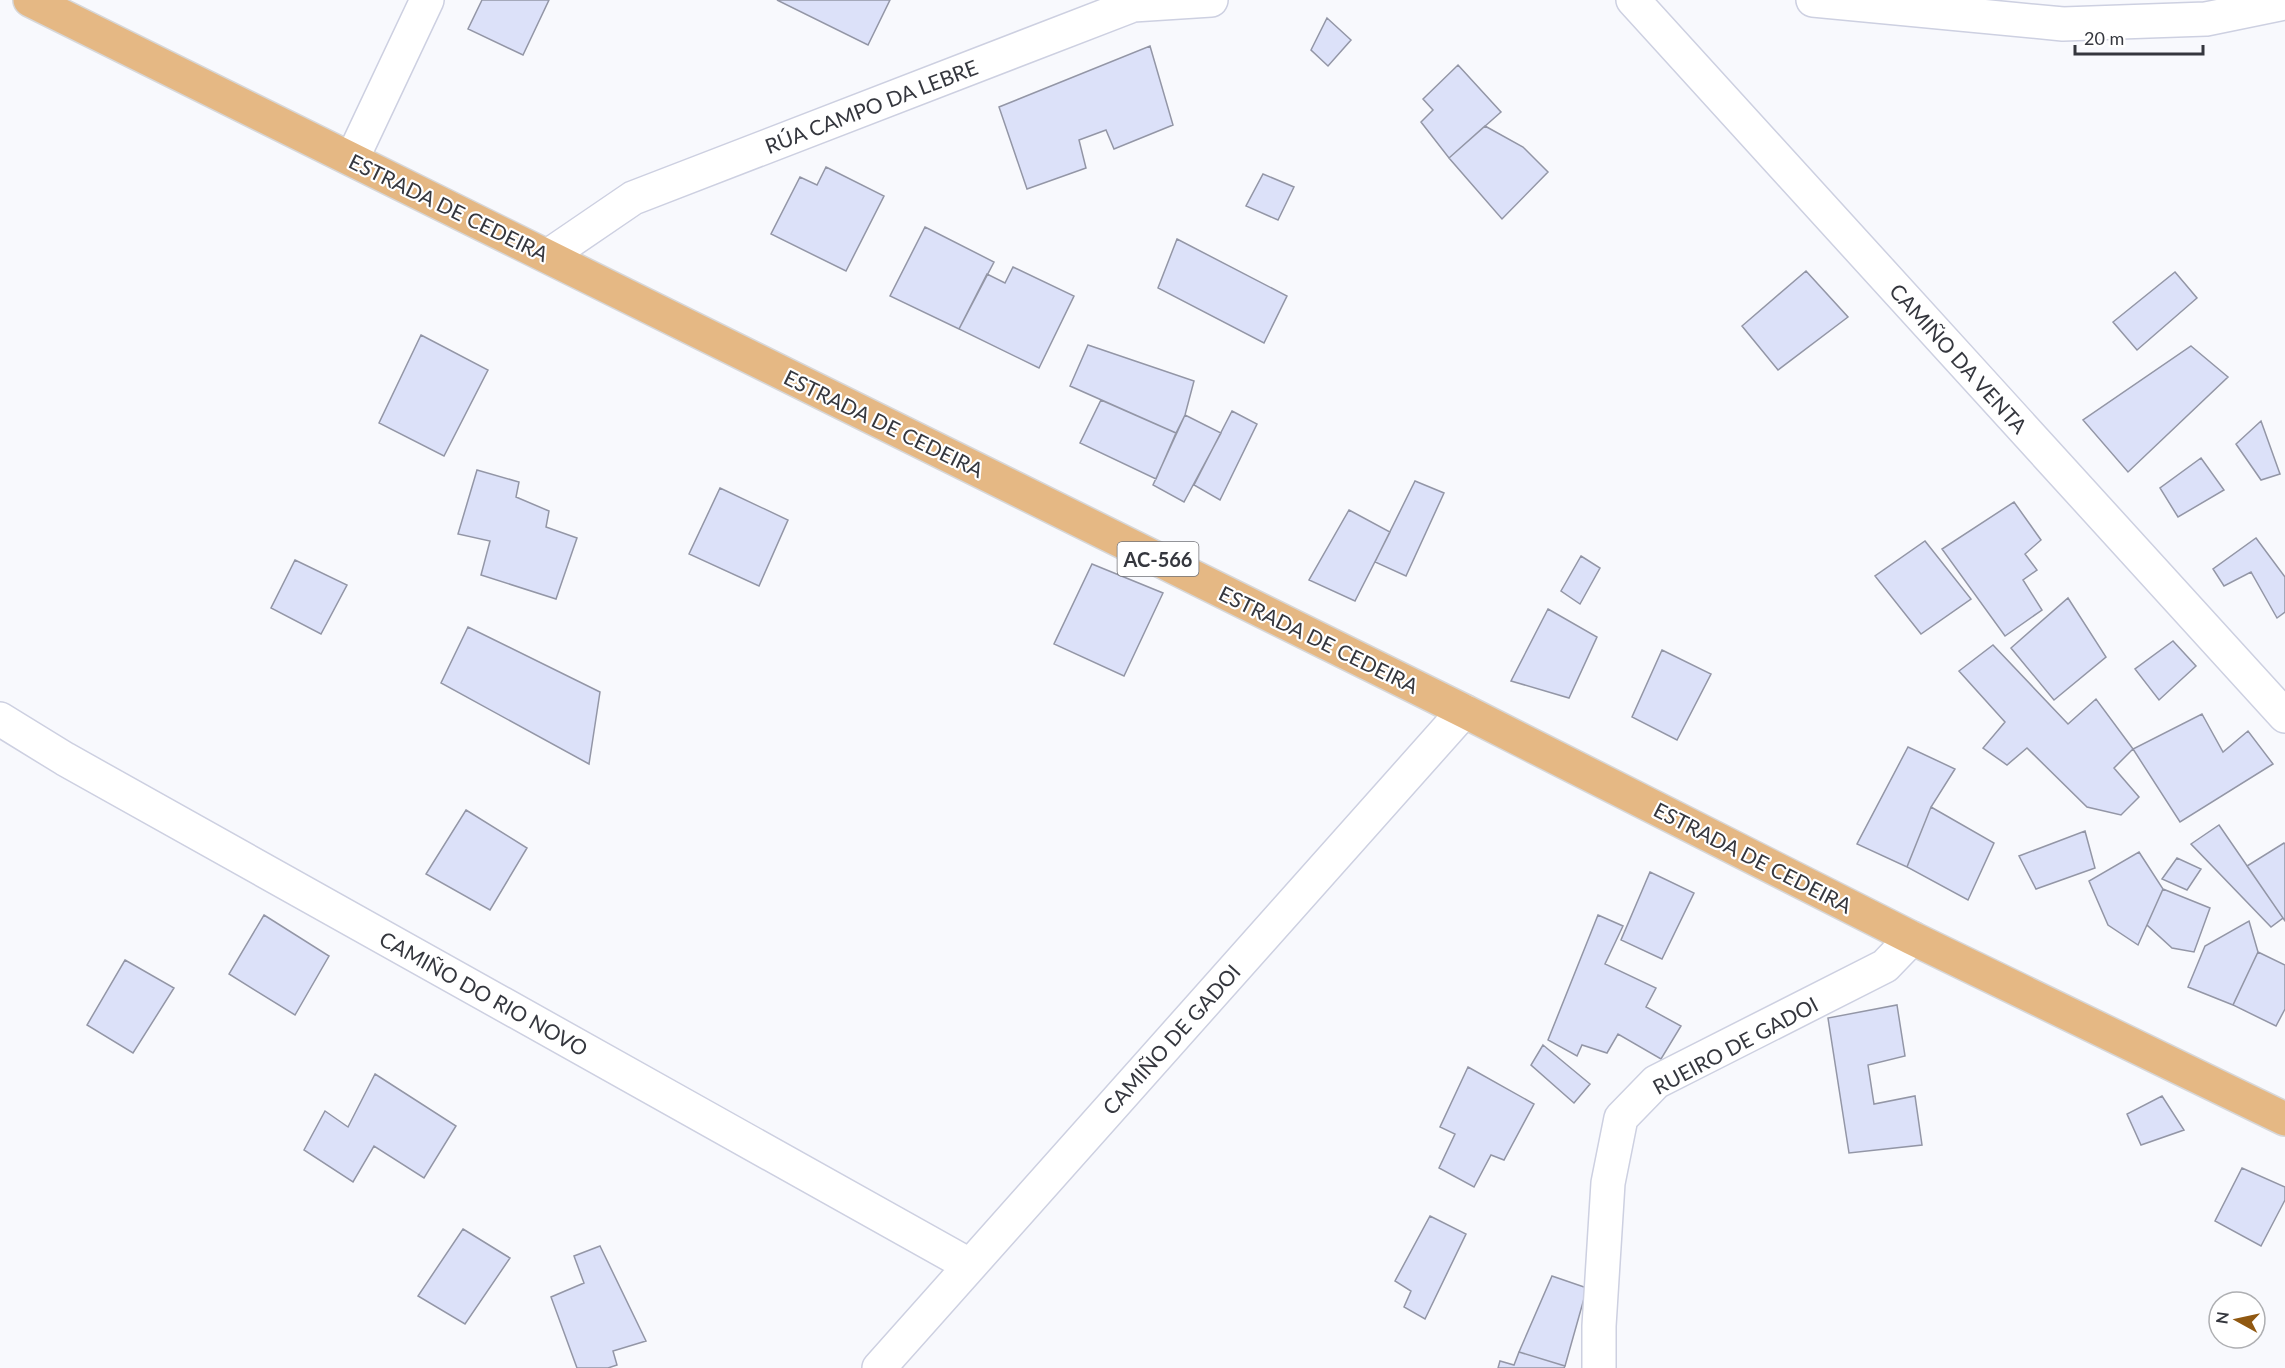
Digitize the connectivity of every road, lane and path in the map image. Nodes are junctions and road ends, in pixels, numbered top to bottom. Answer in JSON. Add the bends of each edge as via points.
{"nodes":[{"id":1,"x":30,"y":0,"type":"edge"},
{"id":2,"x":427,"y":0,"type":"edge"},
{"id":3,"x":1211,"y":0,"type":"edge"},
{"id":4,"x":1633,"y":0,"type":"edge"},
{"id":5,"x":1813,"y":0,"type":"edge"},
{"id":6,"x":2285,"y":3,"type":"edge"},
{"id":7,"x":352,"y":159,"type":"junction"},
{"id":8,"x":548,"y":256,"type":"junction"},
{"id":9,"x":1464,"y":711,"type":"junction"},
{"id":10,"x":2285,"y":716,"type":"edge"},
{"id":11,"x":0,"y":719,"type":"edge"},
{"id":12,"x":1912,"y":938,"type":"junction"},
{"id":13,"x":2285,"y":1119,"type":"edge"},
{"id":14,"x":969,"y":1265,"type":"junction"},
{"id":15,"x":879,"y":1368,"type":"edge"},
{"id":16,"x":1599,"y":1368,"type":"edge"}],
"edges":[{"from":1,"to":7,"type":"main road","name":"ESTRADA DE CEDEIRA","number":"AC-566"},
{"from":2,"to":7,"type":"street"},
{"from":3,"to":8,"type":"street","name":"RÚA CAMPO DA LEBRE","via":[[1133,5],[1099,17],[633,198]]},
{"from":4,"to":10,"type":"street","name":"CAMIÑO DA VENTA"},
{"from":5,"to":6,"type":"street","via":[[2063,24],[2206,19]]},
{"from":7,"to":8,"type":"main road","name":"ESTRADA DE CEDEIRA","number":"AC-566"},
{"from":8,"to":9,"type":"main road","name":"ESTRADA DE CEDEIRA","number":"AC-566"},
{"from":9,"to":12,"type":"main road","name":"ESTRADA DE CEDEIRA","number":"AC-566"},
{"from":9,"to":14,"type":"street","name":"CAMIÑO DE GADOI"},
{"from":11,"to":14,"type":"street","name":"CAMIÑO DO RIO NOVO","via":[[96,777]]},
{"from":12,"to":13,"type":"main road","name":"ESTRADA DE CEDEIRA","number":"AC-566"},
{"from":12,"to":16,"type":"street","name":"RUEIRO DE GADOI","via":[[1885,966],[1656,1083],[1621,1118],[1608,1183]]},
{"from":14,"to":15,"type":"street","name":"CAMIÑO DE GADOI"}]}
